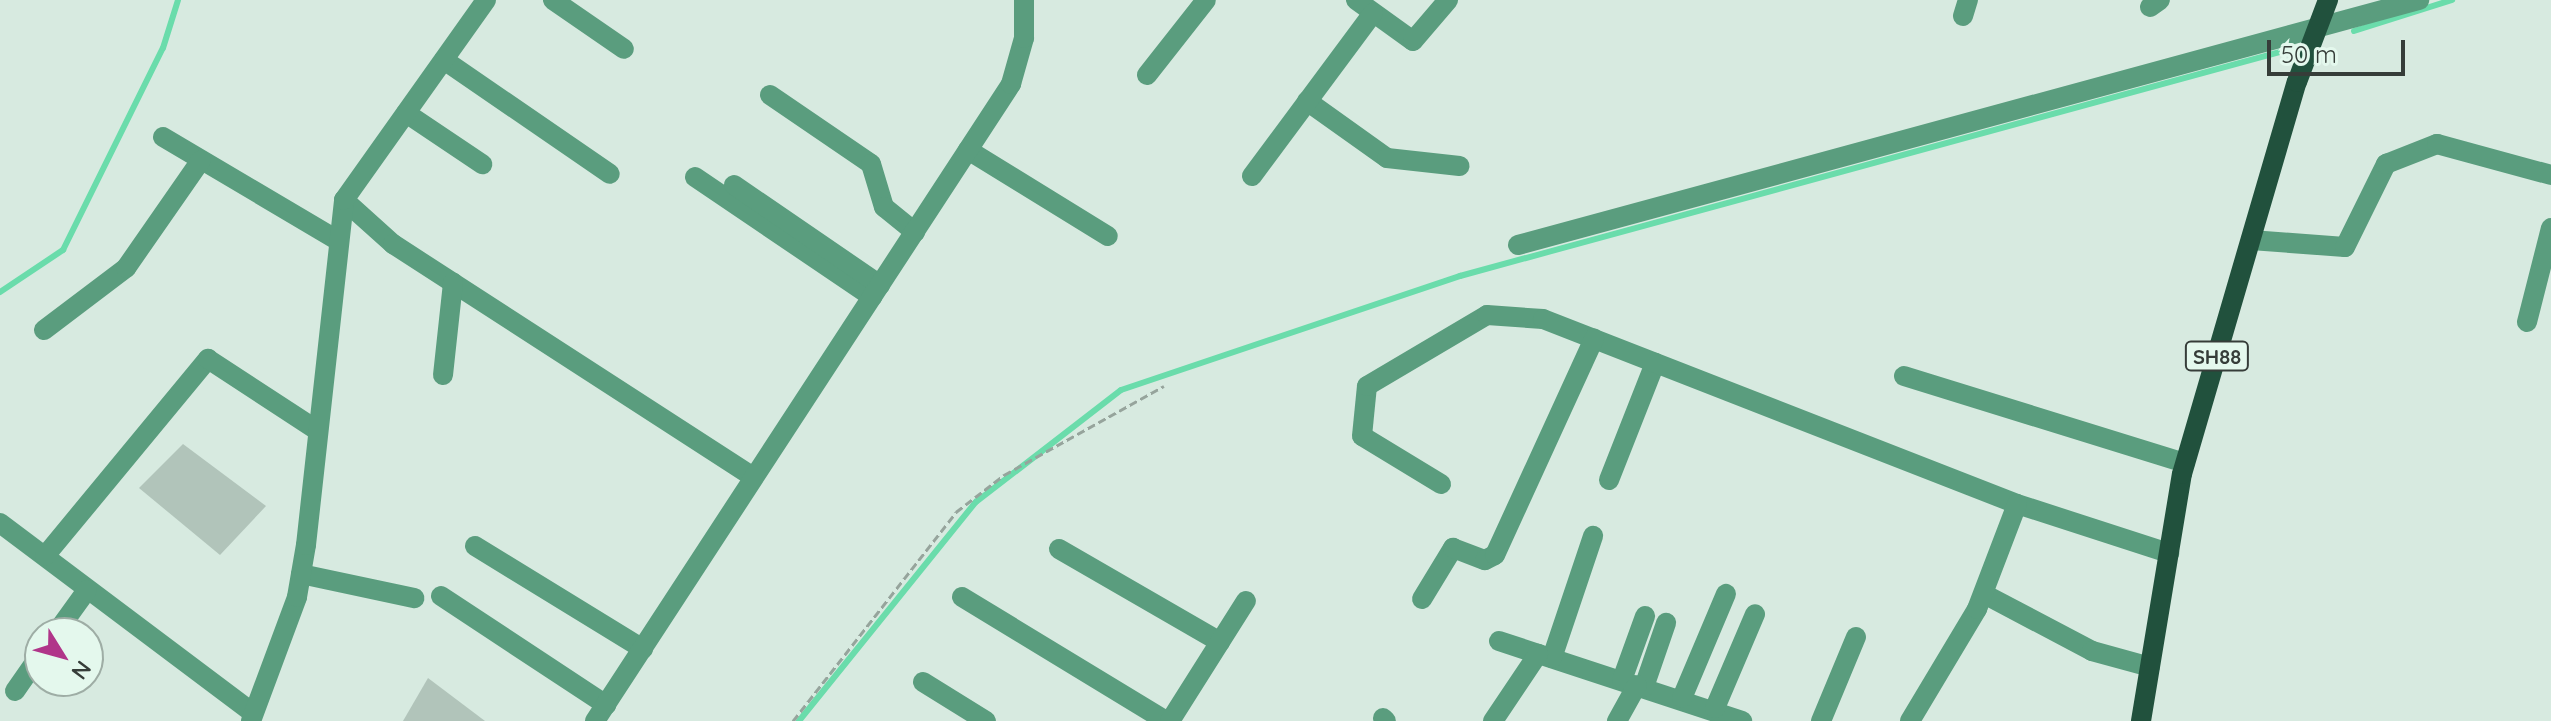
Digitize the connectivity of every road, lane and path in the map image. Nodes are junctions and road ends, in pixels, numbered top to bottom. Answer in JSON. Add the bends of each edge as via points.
{"nodes":[{"id":1,"x":486,"y":0,"type":"edge"},
{"id":2,"x":553,"y":0,"type":"edge"},
{"id":3,"x":1024,"y":0,"type":"edge"},
{"id":4,"x":1206,"y":0,"type":"edge"},
{"id":5,"x":1356,"y":0,"type":"edge"},
{"id":6,"x":1448,"y":0,"type":"edge"},
{"id":7,"x":2328,"y":0,"type":"edge"},
{"id":8,"x":2419,"y":0,"type":"edge"},
{"id":9,"x":1373,"y":13,"type":"junction"},
{"id":10,"x":2316,"y":31,"type":"junction"},
{"id":11,"x":624,"y":49,"type":"dead end"},
{"id":12,"x":444,"y":60,"type":"junction"},
{"id":13,"x":1147,"y":75,"type":"dead end"},
{"id":14,"x":770,"y":95,"type":"dead end"},
{"id":15,"x":1307,"y":101,"type":"junction"},
{"id":16,"x":406,"y":113,"type":"junction"},
{"id":17,"x":163,"y":137,"type":"dead end"},
{"id":18,"x":968,"y":150,"type":"junction"},
{"id":19,"x":201,"y":160,"type":"junction"},
{"id":20,"x":482,"y":164,"type":"dead end"},
{"id":21,"x":1460,"y":166,"type":"dead end"},
{"id":22,"x":610,"y":174,"type":"dead end"},
{"id":23,"x":2551,"y":175,"type":"edge"},
{"id":24,"x":1252,"y":176,"type":"dead end"},
{"id":25,"x":695,"y":177,"type":"dead end"},
{"id":26,"x":734,"y":185,"type":"dead end"},
{"id":27,"x":344,"y":200,"type":"junction"},
{"id":28,"x":2551,"y":228,"type":"edge"},
{"id":29,"x":915,"y":232,"type":"junction"},
{"id":30,"x":1108,"y":236,"type":"dead end"},
{"id":31,"x":337,"y":240,"type":"junction"},
{"id":32,"x":2251,"y":240,"type":"junction"},
{"id":33,"x":1518,"y":245,"type":"dead end"},
{"id":34,"x":453,"y":283,"type":"junction"},
{"id":35,"x":876,"y":291,"type":"junction"},
{"id":36,"x":2527,"y":322,"type":"dead end"},
{"id":37,"x":44,"y":330,"type":"dead end"},
{"id":38,"x":1594,"y":339,"type":"junction"},
{"id":39,"x":1655,"y":363,"type":"junction"},
{"id":40,"x":443,"y":375,"type":"dead end"},
{"id":41,"x":1904,"y":376,"type":"dead end"},
{"id":42,"x":1164,"y":386,"type":"dead end"},
{"id":43,"x":318,"y":431,"type":"junction"},
{"id":44,"x":2185,"y":463,"type":"junction"},
{"id":45,"x":752,"y":476,"type":"junction"},
{"id":46,"x":1609,"y":480,"type":"dead end"},
{"id":47,"x":1441,"y":484,"type":"dead end"},
{"id":48,"x":2017,"y":504,"type":"junction"},
{"id":49,"x":0,"y":523,"type":"edge"},
{"id":50,"x":1593,"y":536,"type":"dead end"},
{"id":51,"x":475,"y":546,"type":"dead end"},
{"id":52,"x":1059,"y":549,"type":"dead end"},
{"id":53,"x":2169,"y":553,"type":"junction"},
{"id":54,"x":45,"y":556,"type":"junction"},
{"id":55,"x":301,"y":574,"type":"junction"},
{"id":56,"x":87,"y":590,"type":"junction"},
{"id":57,"x":1726,"y":594,"type":"dead end"},
{"id":58,"x":1984,"y":594,"type":"junction"},
{"id":59,"x":441,"y":596,"type":"dead end"},
{"id":60,"x":962,"y":597,"type":"dead end"},
{"id":61,"x":414,"y":598,"type":"dead end"},
{"id":62,"x":1422,"y":599,"type":"dead end"},
{"id":63,"x":1246,"y":601,"type":"dead end"},
{"id":64,"x":1755,"y":614,"type":"dead end"},
{"id":65,"x":1645,"y":616,"type":"dead end"},
{"id":66,"x":68,"y":617,"type":"edge"},
{"id":67,"x":1666,"y":623,"type":"dead end"},
{"id":68,"x":1856,"y":637,"type":"dead end"},
{"id":69,"x":1499,"y":641,"type":"dead end"},
{"id":70,"x":1220,"y":642,"type":"junction"},
{"id":71,"x":643,"y":649,"type":"junction"},
{"id":72,"x":1545,"y":656,"type":"junction"},
{"id":73,"x":2150,"y":667,"type":"junction"},
{"id":74,"x":24,"y":678,"type":"edge"},
{"id":75,"x":923,"y":682,"type":"dead end"},
{"id":76,"x":1635,"y":684,"type":"junction"},
{"id":77,"x":15,"y":691,"type":"dead end"},
{"id":78,"x":1682,"y":698,"type":"junction"},
{"id":79,"x":1715,"y":708,"type":"junction"},
{"id":80,"x":601,"y":713,"type":"edge"},
{"id":81,"x":252,"y":717,"type":"edge"},
{"id":82,"x":793,"y":721,"type":"edge"},
{"id":83,"x":986,"y":721,"type":"edge"},
{"id":84,"x":1168,"y":721,"type":"edge"},
{"id":85,"x":1493,"y":721,"type":"edge"},
{"id":86,"x":1617,"y":721,"type":"edge"},
{"id":87,"x":1742,"y":721,"type":"edge"},
{"id":88,"x":1821,"y":721,"type":"edge"},
{"id":89,"x":1910,"y":721,"type":"edge"},
{"id":90,"x":2141,"y":721,"type":"edge"}],
"edges":[{"from":1,"to":12,"type":"street"},
{"from":2,"to":11,"type":"street"},
{"from":3,"to":18,"type":"street","via":[[1024,38],[1011,84]]},
{"from":4,"to":13,"type":"street"},
{"from":5,"to":9,"type":"street"},
{"from":6,"to":9,"type":"street","via":[[1413,41]]},
{"from":7,"to":10,"type":"main road","number":"SH88"},
{"from":8,"to":10,"type":"street"},
{"from":9,"to":15,"type":"street"},
{"from":10,"to":32,"type":"main road","number":"SH88"},
{"from":10,"to":33,"type":"street"},
{"from":12,"to":16,"type":"street"},
{"from":12,"to":22,"type":"street"},
{"from":14,"to":29,"type":"street","via":[[871,164],[884,207]]},
{"from":15,"to":21,"type":"street","via":[[1387,158]]},
{"from":15,"to":24,"type":"street"},
{"from":16,"to":20,"type":"street"},
{"from":16,"to":27,"type":"street"},
{"from":17,"to":19,"type":"street"},
{"from":18,"to":29,"type":"street"},
{"from":18,"to":30,"type":"street"},
{"from":19,"to":31,"type":"street"},
{"from":19,"to":37,"type":"street","via":[[126,268]]},
{"from":23,"to":32,"type":"street","via":[[2437,144],[2386,164],[2345,247]]},
{"from":25,"to":35,"type":"street"},
{"from":26,"to":35,"type":"street"},
{"from":27,"to":31,"type":"street"},
{"from":27,"to":34,"type":"street"},
{"from":28,"to":36,"type":"street"},
{"from":29,"to":35,"type":"street"},
{"from":31,"to":43,"type":"street"},
{"from":32,"to":44,"type":"main road","number":"SH88"},
{"from":34,"to":40,"type":"street"},
{"from":34,"to":45,"type":"street"},
{"from":35,"to":45,"type":"street"},
{"from":38,"to":39,"type":"street"},
{"from":38,"to":47,"type":"street","via":[[1543,319],[1487,315],[1372,380],[1362,436]]},
{"from":38,"to":62,"type":"street","via":[[1495,555],[1485,560],[1453,548]]},
{"from":39,"to":46,"type":"street"},
{"from":39,"to":48,"type":"street"},
{"from":41,"to":44,"type":"street"},
{"from":42,"to":82,"type":"path","via":[[1004,475],[956,512]]},
{"from":43,"to":54,"type":"street","via":[[208,359]]},
{"from":43,"to":55,"type":"street"},
{"from":44,"to":53,"type":"main road","number":"SH88"},
{"from":45,"to":71,"type":"street"},
{"from":48,"to":53,"type":"street"},
{"from":48,"to":58,"type":"street"},
{"from":49,"to":54,"type":"street"},
{"from":50,"to":72,"type":"street"},
{"from":51,"to":71,"type":"street"},
{"from":52,"to":70,"type":"street"},
{"from":53,"to":73,"type":"main road","number":"SH88"},
{"from":54,"to":56,"type":"street"},
{"from":55,"to":61,"type":"street"},
{"from":55,"to":81,"type":"street"},
{"from":56,"to":66,"type":"street"},
{"from":56,"to":81,"type":"street"},
{"from":57,"to":78,"type":"street"},
{"from":58,"to":73,"type":"street","via":[[2092,651]]},
{"from":58,"to":89,"type":"street"},
{"from":59,"to":80,"type":"street"},
{"from":60,"to":84,"type":"street"},
{"from":63,"to":70,"type":"street"},
{"from":64,"to":79,"type":"street"},
{"from":65,"to":76,"type":"street"},
{"from":67,"to":76,"type":"street"},
{"from":68,"to":88,"type":"street"},
{"from":69,"to":72,"type":"street"},
{"from":70,"to":84,"type":"street"},
{"from":71,"to":80,"type":"street"},
{"from":72,"to":76,"type":"street"},
{"from":72,"to":85,"type":"street"},
{"from":73,"to":90,"type":"main road","number":"SH88"},
{"from":74,"to":77,"type":"street"},
{"from":75,"to":83,"type":"street"},
{"from":76,"to":78,"type":"street"},
{"from":76,"to":86,"type":"street"},
{"from":78,"to":79,"type":"street"},
{"from":79,"to":87,"type":"street"}]}
